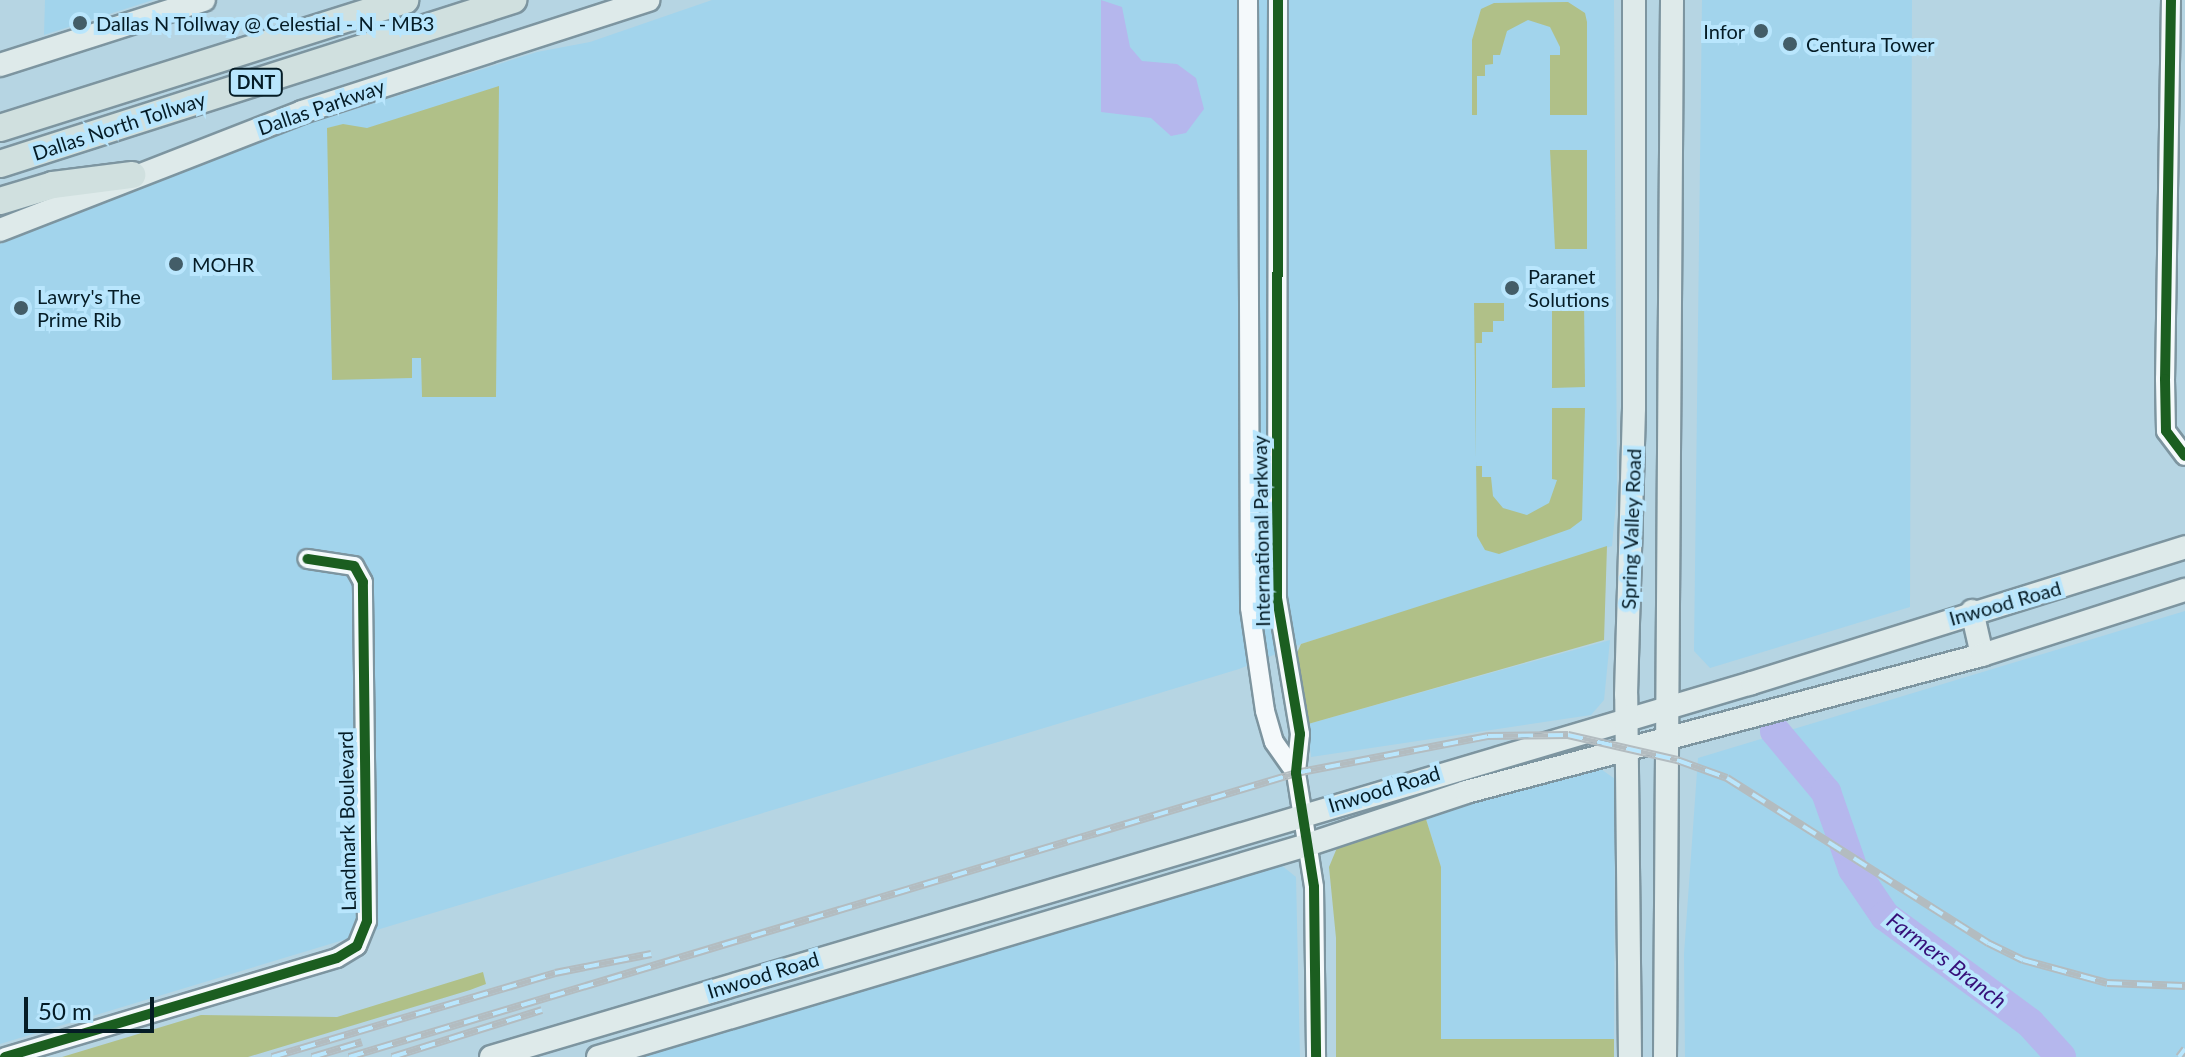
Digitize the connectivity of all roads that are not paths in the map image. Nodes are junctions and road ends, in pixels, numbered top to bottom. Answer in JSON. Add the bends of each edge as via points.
{"nodes":[{"id":1,"x":204,"y":0,"type":"edge"},
{"id":2,"x":368,"y":0,"type":"edge"},
{"id":3,"x":405,"y":0,"type":"edge"},
{"id":4,"x":513,"y":0,"type":"edge"},
{"id":5,"x":648,"y":0,"type":"edge"},
{"id":6,"x":1248,"y":0,"type":"edge"},
{"id":7,"x":1278,"y":0,"type":"edge"},
{"id":8,"x":1634,"y":0,"type":"edge"},
{"id":9,"x":1672,"y":0,"type":"edge"},
{"id":10,"x":2171,"y":0,"type":"edge"},
{"id":11,"x":304,"y":33,"type":"junction"},
{"id":12,"x":0,"y":65,"type":"edge"},
{"id":13,"x":0,"y":128,"type":"edge"},
{"id":14,"x":0,"y":164,"type":"edge"},
{"id":15,"x":132,"y":175,"type":"junction"},
{"id":16,"x":0,"y":201,"type":"edge"},
{"id":17,"x":0,"y":230,"type":"edge"},
{"id":18,"x":1634,"y":408,"type":"junction"},
{"id":19,"x":2185,"y":456,"type":"edge"},
{"id":20,"x":1667,"y":506,"type":"junction"},
{"id":21,"x":1631,"y":532,"type":"junction"},
{"id":22,"x":2185,"y":547,"type":"edge"},
{"id":23,"x":308,"y":559,"type":"dead end"},
{"id":24,"x":1666,"y":579,"type":"junction"},
{"id":25,"x":2185,"y":590,"type":"edge"},
{"id":26,"x":1972,"y":611,"type":"junction"},
{"id":27,"x":1982,"y":655,"type":"junction"},
{"id":28,"x":1665,"y":707,"type":"junction"},
{"id":29,"x":1627,"y":718,"type":"junction"},
{"id":30,"x":1665,"y":739,"type":"junction"},
{"id":31,"x":1626,"y":746,"type":"junction"},
{"id":32,"x":1296,"y":773,"type":"junction"},
{"id":33,"x":1302,"y":813,"type":"junction"},
{"id":34,"x":1307,"y":845,"type":"junction"},
{"id":35,"x":899,"y":934,"type":"junction"},
{"id":36,"x":908,"y":963,"type":"junction"},
{"id":37,"x":5,"y":1057,"type":"edge"},
{"id":38,"x":491,"y":1057,"type":"edge"},
{"id":39,"x":598,"y":1057,"type":"edge"},
{"id":40,"x":1316,"y":1057,"type":"edge"},
{"id":41,"x":1630,"y":1057,"type":"edge"},
{"id":42,"x":1665,"y":1057,"type":"edge"}],
"edges":[{"from":1,"to":12,"type":"main road"},
{"from":2,"to":11,"type":"highway"},
{"from":3,"to":11,"type":"highway","name":"Dallas North Tollway","number":"DNT"},
{"from":4,"to":14,"type":"highway","name":"Dallas North Tollway","number":"DNT"},
{"from":5,"to":15,"type":"main road","name":"Dallas Parkway","via":[[325,104]]},
{"from":6,"to":32,"type":"street","name":"International Parkway","via":[[1250,608],[1265,711],[1274,742]]},
{"from":7,"to":32,"type":"street","name":"International Parkway","via":[[1277,598],[1300,734]]},
{"from":8,"to":18,"type":"main road","name":"Spring Valley Road"},
{"from":9,"to":20,"type":"main road","name":"Spring Valley Road"},
{"from":10,"to":19,"type":"street","via":[[2166,431]]},
{"from":11,"to":13,"type":"highway","name":"Dallas North Tollway","number":"DNT"},
{"from":15,"to":16,"type":"highway","via":[[53,185]]},
{"from":15,"to":17,"type":"main road","name":"Dallas Parkway"},
{"from":18,"to":20,"type":"main road","via":[[1647,491]]},
{"from":18,"to":21,"type":"main road","name":"Spring Valley Road"},
{"from":20,"to":24,"type":"main road","name":"Spring Valley Road"},
{"from":21,"to":24,"type":"main road","via":[[1651,540],[1653,563]]},
{"from":21,"to":29,"type":"main road","name":"Spring Valley Road"},
{"from":22,"to":26,"type":"main road","name":"Inwood Road"},
{"from":23,"to":37,"type":"street","name":"Landmark Boulevard","via":[[354,566],[363,582],[367,921],[357,946],[337,958]]},
{"from":24,"to":28,"type":"main road","name":"Spring Valley Road"},
{"from":25,"to":27,"type":"main road","name":"Inwood Road"},
{"from":26,"to":27,"type":"main road"},
{"from":26,"to":28,"type":"main road","name":"Inwood Road"},
{"from":27,"to":30,"type":"main road","name":"Inwood Road"},
{"from":28,"to":29,"type":"main road","name":"Inwood Road"},
{"from":28,"to":30,"type":"main road","name":"Spring Valley Road"},
{"from":29,"to":31,"type":"main road","name":"Spring Valley Road"},
{"from":29,"to":33,"type":"main road","name":"Inwood Road"},
{"from":30,"to":31,"type":"main road","name":"Inwood Road"},
{"from":30,"to":42,"type":"main road","name":"Spring Valley Road"},
{"from":31,"to":34,"type":"main road","name":"Inwood Road"},
{"from":31,"to":41,"type":"main road","name":"Spring Valley Road"},
{"from":32,"to":33,"type":"street","name":"International Parkway"},
{"from":33,"to":34,"type":"street","name":"International Parkway"},
{"from":33,"to":35,"type":"main road","name":"Inwood Road"},
{"from":34,"to":36,"type":"main road","name":"Inwood Road"},
{"from":34,"to":40,"type":"street","name":"International Parkway","via":[[1314,887]]},
{"from":35,"to":36,"type":"main road"},
{"from":35,"to":38,"type":"main road","name":"Inwood Road"},
{"from":36,"to":39,"type":"main road","name":"Inwood Road"}]}
